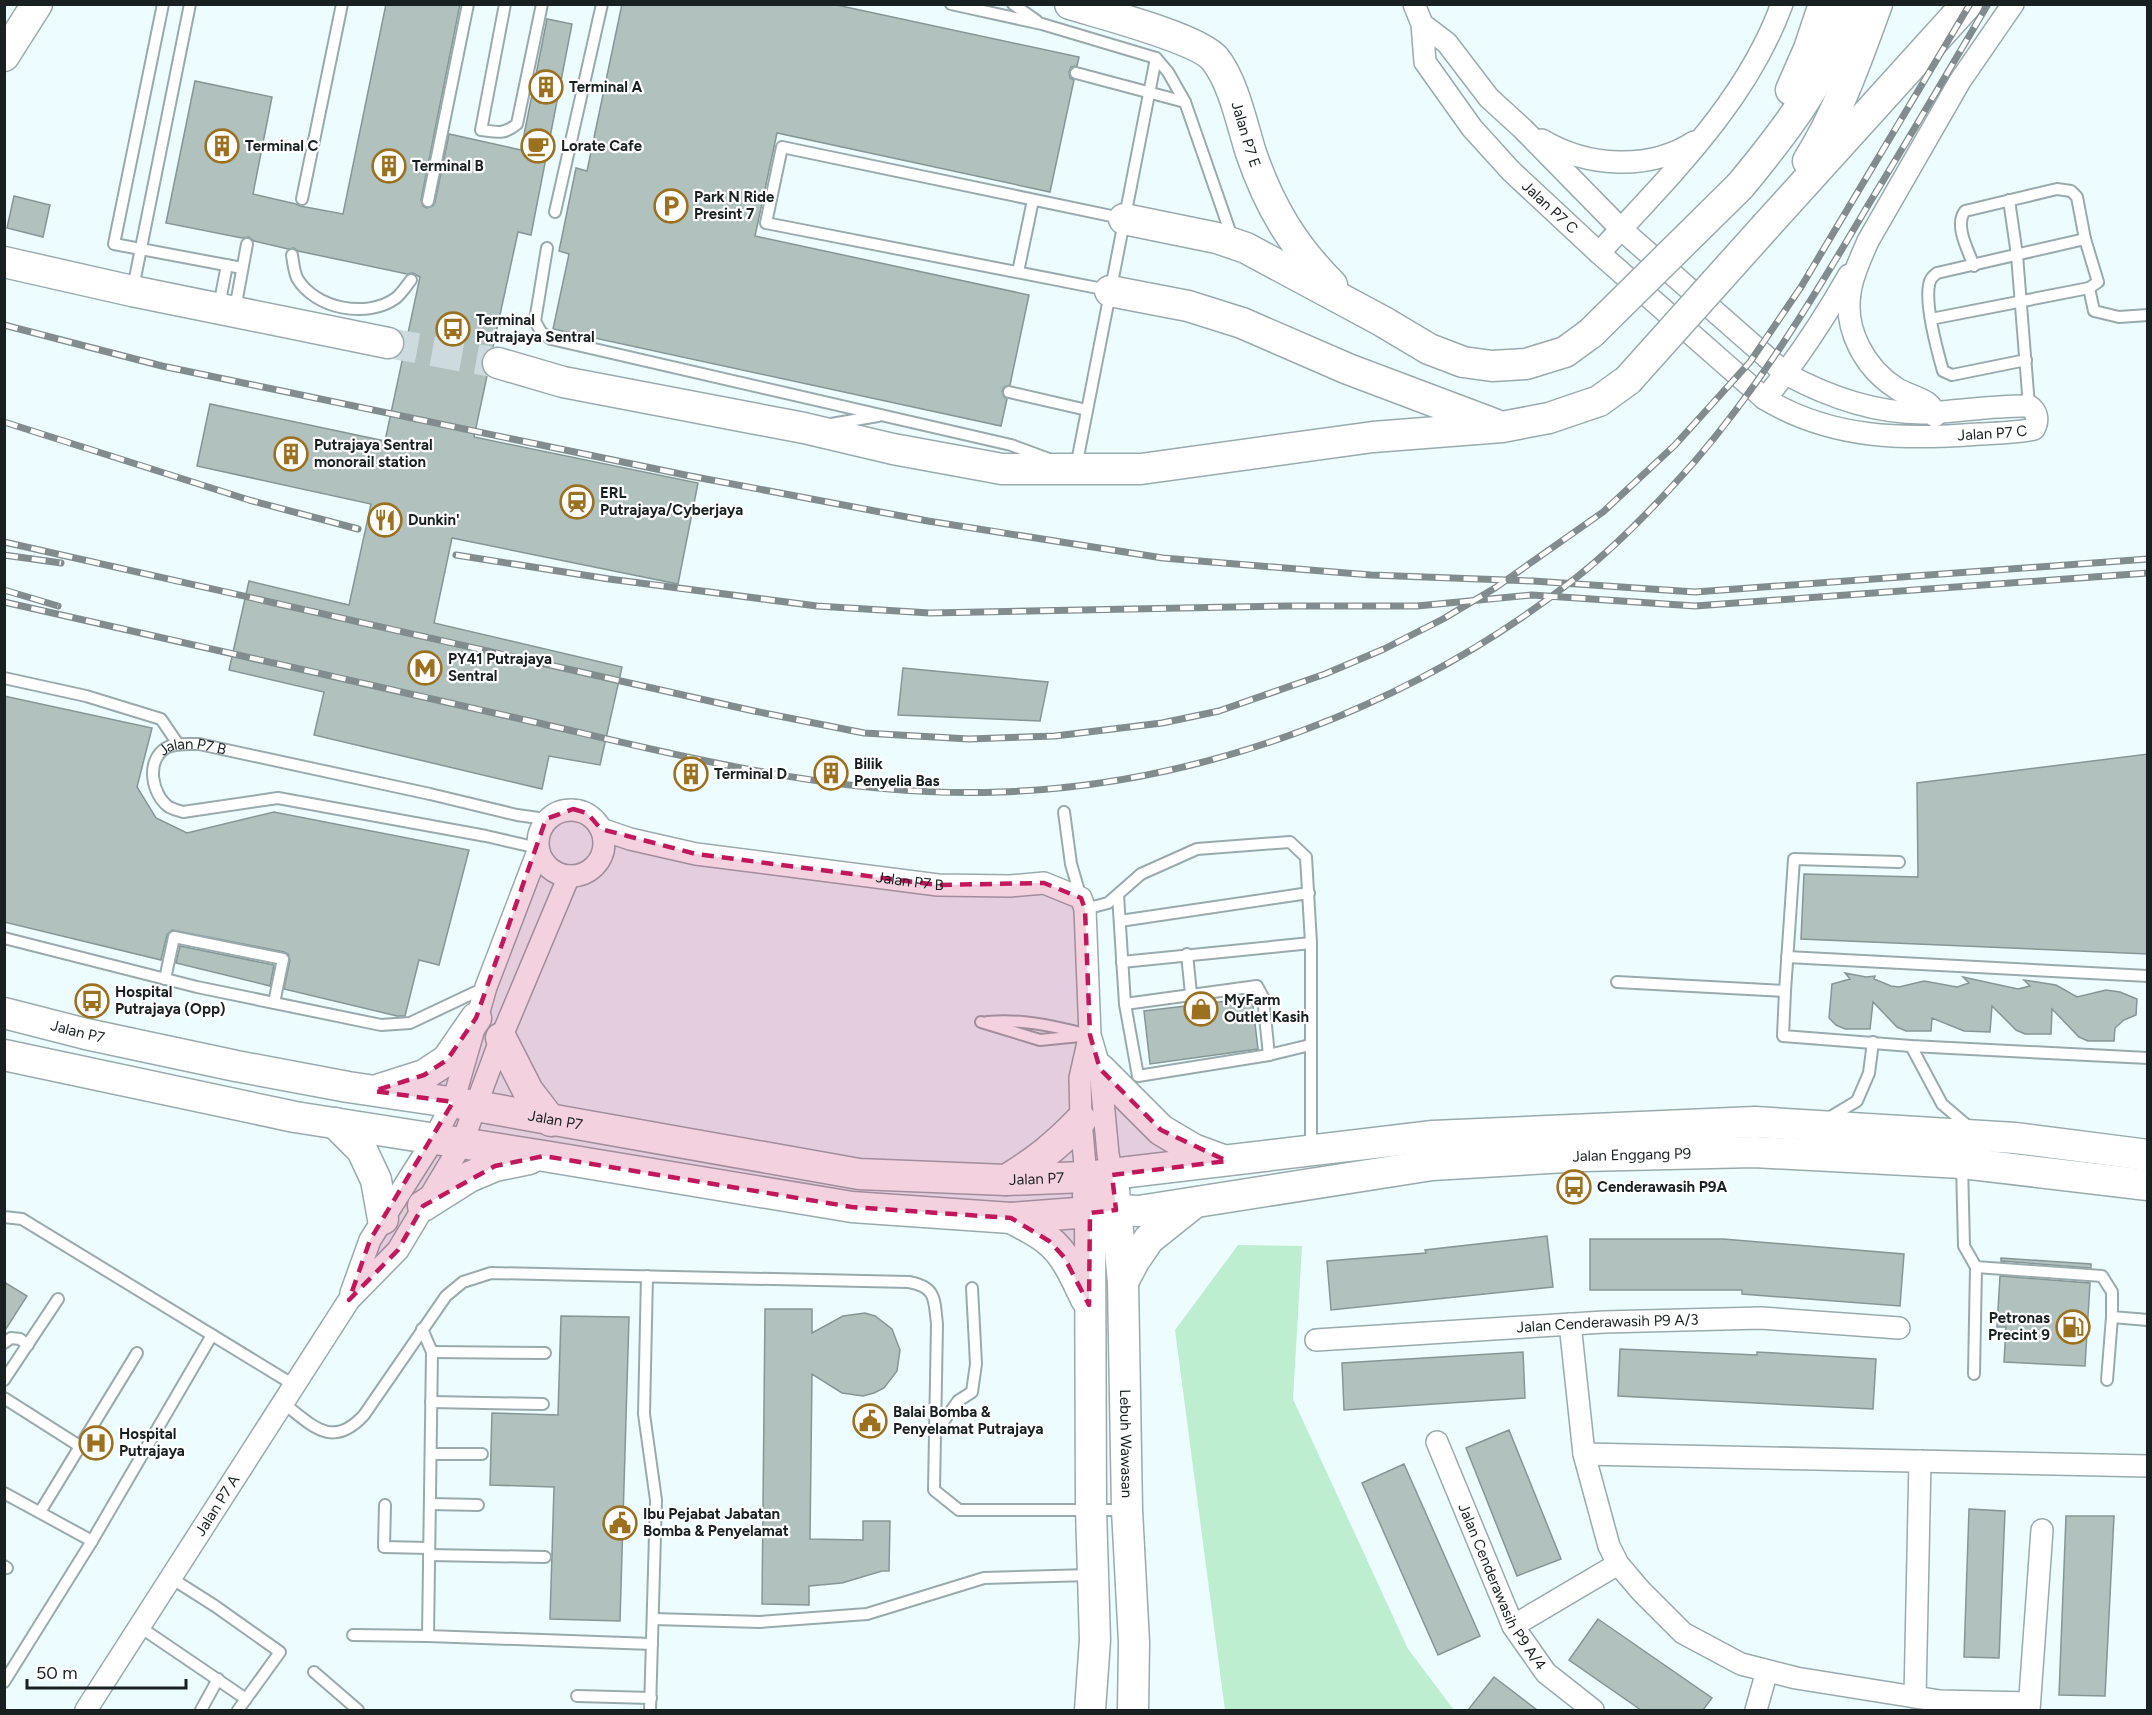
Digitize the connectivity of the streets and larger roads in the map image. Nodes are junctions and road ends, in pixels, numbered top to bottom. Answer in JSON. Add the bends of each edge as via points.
{"nodes":[{"id":1,"x":37,"y":4,"type":"edge"},
{"id":2,"x":1070,"y":4,"type":"edge"},
{"id":3,"x":1782,"y":4,"type":"edge"},
{"id":4,"x":1824,"y":4,"type":"edge"},
{"id":5,"x":1849,"y":4,"type":"edge"},
{"id":6,"x":1876,"y":4,"type":"edge"},
{"id":7,"x":1967,"y":4,"type":"edge"},
{"id":8,"x":2013,"y":4,"type":"edge"},
{"id":9,"x":1418,"y":14,"type":"edge"},
{"id":10,"x":4,"y":56,"type":"edge"},
{"id":11,"x":1714,"y":126,"type":"junction"},
{"id":12,"x":1523,"y":129,"type":"junction"},
{"id":13,"x":1740,"y":186,"type":"junction"},
{"id":14,"x":1124,"y":219,"type":"road end"},
{"id":15,"x":1766,"y":226,"type":"junction"},
{"id":16,"x":1621,"y":229,"type":"junction"},
{"id":17,"x":1868,"y":241,"type":"junction"},
{"id":18,"x":1599,"y":253,"type":"junction"},
{"id":19,"x":4,"y":262,"type":"edge"},
{"id":20,"x":1110,"y":291,"type":"road end"},
{"id":21,"x":1382,"y":321,"type":"junction"},
{"id":22,"x":388,"y":343,"type":"tunnel mouth"},
{"id":23,"x":498,"y":363,"type":"tunnel mouth"},
{"id":24,"x":1786,"y":374,"type":"junction"},
{"id":25,"x":1765,"y":399,"type":"junction"},
{"id":26,"x":1935,"y":412,"type":"junction"},
{"id":27,"x":1502,"y":427,"type":"junction"},
{"id":28,"x":1933,"y":438,"type":"junction"},
{"id":29,"x":601,"y":829,"type":"junction"},
{"id":30,"x":538,"y":849,"type":"junction"},
{"id":31,"x":569,"y":876,"type":"junction"},
{"id":32,"x":4,"y":1013,"type":"edge"},
{"id":33,"x":476,"y":1018,"type":"junction"},
{"id":34,"x":1090,"y":1035,"type":"junction"},
{"id":35,"x":501,"y":1038,"type":"junction"},
{"id":36,"x":4,"y":1055,"type":"edge"},
{"id":37,"x":1100,"y":1069,"type":"junction"},
{"id":38,"x":374,"y":1091,"type":"junction"},
{"id":39,"x":465,"y":1104,"type":"junction"},
{"id":40,"x":1081,"y":1120,"type":"junction"},
{"id":41,"x":551,"y":1121,"type":"junction"},
{"id":42,"x":336,"y":1123,"type":"junction"},
{"id":43,"x":448,"y":1141,"type":"junction"},
{"id":44,"x":2148,"y":1155,"type":"edge"},
{"id":45,"x":544,"y":1156,"type":"junction"},
{"id":46,"x":1227,"y":1161,"type":"junction"},
{"id":47,"x":1099,"y":1176,"type":"junction"},
{"id":48,"x":1006,"y":1180,"type":"junction"},
{"id":49,"x":2137,"y":1183,"type":"edge"},
{"id":50,"x":1195,"y":1202,"type":"junction"},
{"id":51,"x":2148,"y":1205,"type":"edge"},
{"id":52,"x":423,"y":1206,"type":"junction"},
{"id":53,"x":1103,"y":1212,"type":"junction"},
{"id":54,"x":1011,"y":1218,"type":"junction"},
{"id":55,"x":383,"y":1219,"type":"junction"},
{"id":56,"x":1123,"y":1282,"type":"junction"},
{"id":57,"x":349,"y":1299,"type":"junction"},
{"id":58,"x":1089,"y":1305,"type":"junction"},
{"id":59,"x":1570,"y":1324,"type":"junction"},
{"id":60,"x":1899,"y":1328,"type":"dead end"},
{"id":61,"x":1316,"y":1340,"type":"dead end"},
{"id":62,"x":1437,"y":1442,"type":"dead end"},
{"id":63,"x":1584,"y":1454,"type":"junction"},
{"id":64,"x":1920,"y":1461,"type":"junction"},
{"id":65,"x":2148,"y":1466,"type":"edge"},
{"id":66,"x":2042,"y":1530,"type":"dead end"},
{"id":67,"x":1618,"y":1564,"type":"junction"},
{"id":68,"x":1513,"y":1626,"type":"junction"},
{"id":69,"x":1134,"y":1642,"type":"junction"},
{"id":70,"x":1767,"y":1671,"type":"junction"},
{"id":71,"x":1915,"y":1697,"type":"junction"},
{"id":72,"x":2029,"y":1707,"type":"edge"},
{"id":73,"x":86,"y":1710,"type":"edge"},
{"id":74,"x":1090,"y":1710,"type":"edge"},
{"id":75,"x":1133,"y":1710,"type":"edge"},
{"id":76,"x":1147,"y":1710,"type":"edge"},
{"id":77,"x":1593,"y":1710,"type":"edge"},
{"id":78,"x":1756,"y":1710,"type":"edge"}],
"edges":[{"from":1,"to":10,"type":"main road"},
{"from":2,"to":21,"type":"main road","name":"Jalan P7 E","via":[[1198,46],[1215,59],[1239,113],[1269,202],[1289,235],[1337,289]]},
{"from":3,"to":11,"type":"street","via":[[1761,55]]},
{"from":4,"to":13,"type":"main road","via":[[1788,99]]},
{"from":5,"to":13,"type":"main road","via":[[1812,91],[1786,131]]},
{"from":6,"to":15,"type":"main road","via":[[1850,79],[1824,136]]},
{"from":7,"to":15,"type":"main road"},
{"from":8,"to":17,"type":"street","via":[[1960,81]]},
{"from":9,"to":12,"type":"street","name":"Jalan P7 C","via":[[1448,43],[1489,98]]},
{"from":9,"to":18,"type":"street","name":"Jalan P7 C","via":[[1425,62],[1472,128]]},
{"from":11,"to":12,"type":"street","via":[[1666,156],[1641,162],[1612,162],[1561,152]]},
{"from":11,"to":16,"type":"street"},
{"from":12,"to":16,"type":"street","name":"Jalan P7 C"},
{"from":13,"to":21,"type":"main road","bridge":true,"via":[[1591,333],[1565,352],[1526,364],[1492,366],[1463,362],[1429,349]]},
{"from":14,"to":21,"type":"main road","via":[[1235,244]]},
{"from":15,"to":27,"type":"main road","bridge":true,"via":[[1628,380],[1599,400],[1549,418]]},
{"from":16,"to":18,"type":"street"},
{"from":16,"to":24,"type":"street","name":"Jalan P7 C"},
{"from":17,"to":24,"type":"street"},
{"from":17,"to":26,"type":"street","via":[[1850,293],[1849,316],[1855,336],[1865,359],[1881,378],[1897,390],[1927,402]]},
{"from":18,"to":25,"type":"street","name":"Jalan P7 C"},
{"from":19,"to":22,"type":"main road"},
{"from":20,"to":27,"type":"main road","via":[[1188,306],[1242,323],[1348,369]]},
{"from":23,"to":27,"type":"main road","via":[[562,382],[1002,469],[1141,469],[1373,438]]},
{"from":24,"to":25,"type":"street"},
{"from":24,"to":26,"type":"street","name":"Jalan P7 C","via":[[1864,405]]},
{"from":25,"to":28,"type":"street","name":"Jalan P7 C","via":[[1819,424],[1861,434]]},
{"from":26,"to":28,"type":"street"},
{"from":26,"to":28,"type":"street","name":"Jalan P7 C","via":[[2029,406],[2036,414],[2037,424],[2034,429]]},
{"from":29,"to":30,"type":"street","name":"Jalan P7 B","via":[[593,817],[580,810],[565,809],[546,819],[539,833]]},
{"from":29,"to":31,"type":"street","via":[[602,856],[594,867]]},
{"from":29,"to":34,"type":"street","name":"Jalan P7 B","via":[[696,854],[938,885],[1044,883],[1083,904]]},
{"from":30,"to":31,"type":"street","via":[[541,859],[553,871]]},
{"from":30,"to":33,"type":"street"},
{"from":31,"to":35,"type":"street"},
{"from":32,"to":38,"type":"main road","name":"Jalan P7","via":[[236,1066]]},
{"from":33,"to":38,"type":"main road","via":[[447,1060],[424,1075]]},
{"from":33,"to":39,"type":"street"},
{"from":34,"to":37,"type":"street"},
{"from":34,"to":40,"type":"street","via":[[1080,1078]]},
{"from":35,"to":39,"type":"street"},
{"from":35,"to":41,"type":"main road","via":[[528,1091]]},
{"from":36,"to":42,"type":"main road"},
{"from":37,"to":46,"type":"main road","via":[[1161,1130],[1193,1149]]},
{"from":37,"to":47,"type":"street","via":[[1108,1154]]},
{"from":38,"to":39,"type":"main road","name":"Jalan P7"},
{"from":39,"to":41,"type":"main road","name":"Jalan P7"},
{"from":39,"to":43,"type":"street"},
{"from":39,"to":43,"type":"street"},
{"from":40,"to":47,"type":"street"},
{"from":40,"to":48,"type":"main road","via":[[1035,1163]]},
{"from":41,"to":48,"type":"main road","name":"Jalan P7","via":[[859,1174]]},
{"from":42,"to":43,"type":"main road"},
{"from":42,"to":55,"type":"main road","via":[[362,1150],[376,1180]]},
{"from":43,"to":45,"type":"main road"},
{"from":43,"to":52,"type":"street","name":"Jalan P7 A"},
{"from":43,"to":55,"type":"street","name":"Jalan P7 A"},
{"from":44,"to":46,"type":"main road","name":"Jalan Enggang P9","via":[[2015,1138],[1755,1122],[1444,1135]]},
{"from":45,"to":52,"type":"main road","via":[[495,1166],[469,1177]]},
{"from":45,"to":54,"type":"main road","via":[[852,1208]]},
{"from":46,"to":47,"type":"main road","name":"Jalan P7"},
{"from":47,"to":48,"type":"main road","name":"Jalan P7"},
{"from":47,"to":53,"type":"main road","name":"Lebuh Wawasan"},
{"from":49,"to":50,"type":"main road","name":"Jalan Enggang P9","via":[[1962,1163],[1754,1152],[1432,1165]]},
{"from":49,"to":51,"type":"main road"},
{"from":50,"to":53,"type":"main road","name":"Jalan Enggang P9"},
{"from":50,"to":56,"type":"main road","via":[[1149,1239]]},
{"from":52,"to":57,"type":"street","name":"Jalan P7 A","via":[[398,1250]]},
{"from":53,"to":54,"type":"main road","name":"Jalan Enggang P9"},
{"from":53,"to":56,"type":"main road","name":"Lebuh Wawasan"},
{"from":53,"to":58,"type":"main road","name":"Lebuh Wawasan"},
{"from":54,"to":58,"type":"main road","via":[[1049,1241],[1064,1257]]},
{"from":55,"to":57,"type":"street","name":"Jalan P7 A","via":[[370,1240]]},
{"from":56,"to":69,"type":"main road","name":"Lebuh Wawasan"},
{"from":57,"to":73,"type":"street","name":"Jalan P7 A"},
{"from":58,"to":74,"type":"main road","name":"Lebuh Wawasan","via":[[1095,1640]]},
{"from":59,"to":60,"type":"street","name":"Jalan Cenderawasih P9 A/3","via":[[1761,1318]]},
{"from":59,"to":61,"type":"street","name":"Jalan Cenderawasih P9 A/3"},
{"from":59,"to":63,"type":"street"},
{"from":62,"to":68,"type":"street","name":"Jalan Cenderawasih P9 A/4"},
{"from":63,"to":64,"type":"street"},
{"from":63,"to":67,"type":"street","via":[[1601,1521]]},
{"from":64,"to":65,"type":"street"},
{"from":64,"to":71,"type":"street"},
{"from":66,"to":72,"type":"street"},
{"from":67,"to":68,"type":"street"},
{"from":67,"to":70,"type":"street","via":[[1683,1633],[1741,1664]]},
{"from":68,"to":77,"type":"street","name":"Jalan Cenderawasih P9 A/4","via":[[1546,1673]]},
{"from":69,"to":75,"type":"main road","name":"Lebuh Wawasan"},
{"from":69,"to":76,"type":"main road"},
{"from":70,"to":71,"type":"street"},
{"from":70,"to":78,"type":"street"},
{"from":71,"to":72,"type":"street"}]}
